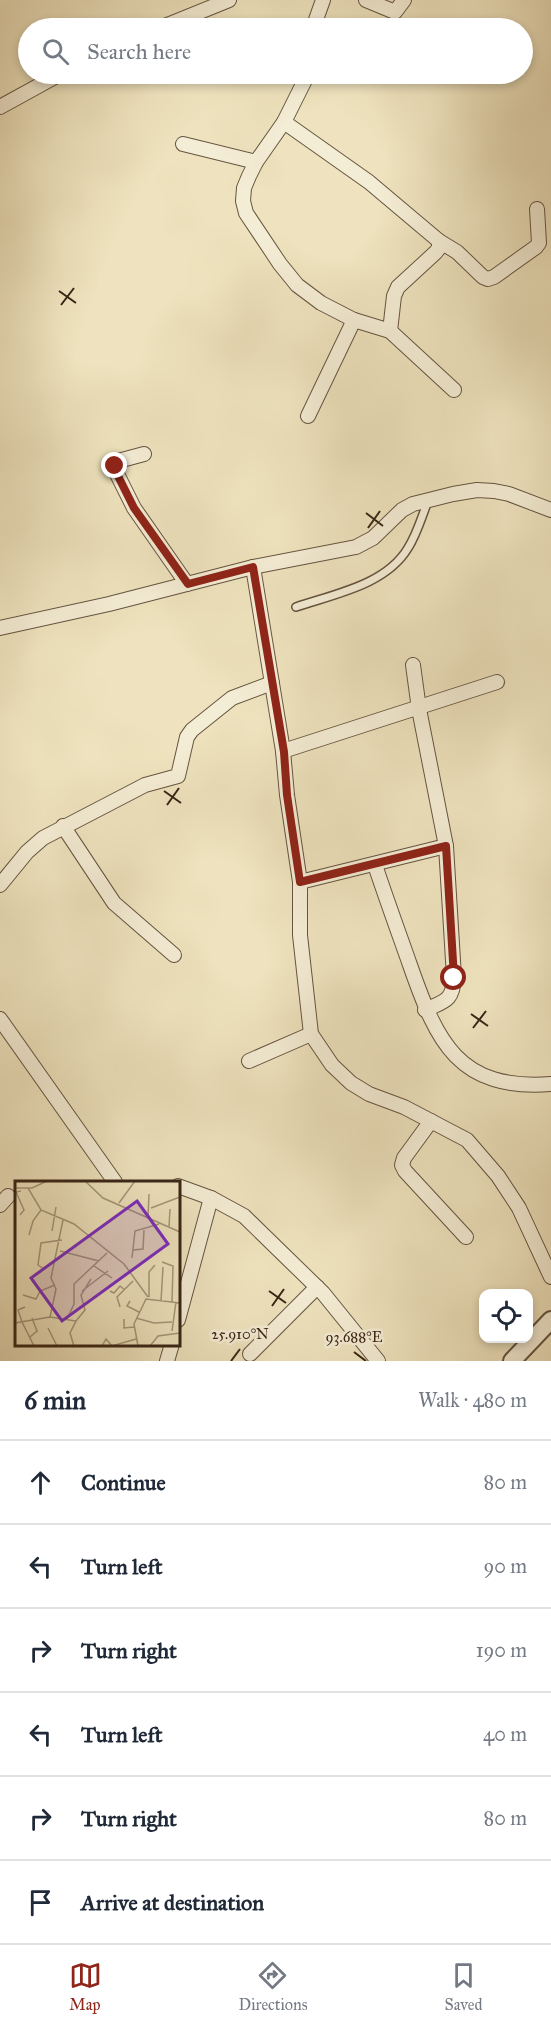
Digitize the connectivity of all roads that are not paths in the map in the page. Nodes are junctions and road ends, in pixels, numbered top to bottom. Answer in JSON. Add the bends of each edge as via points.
{"nodes":[{"id":1,"x":229,"y":0,"type":"edge"},
{"id":2,"x":322,"y":0,"type":"edge"},
{"id":3,"x":366,"y":0,"type":"edge"},
{"id":4,"x":404,"y":0,"type":"edge"},
{"id":5,"x":205,"y":5,"type":"edge"},
{"id":6,"x":183,"y":18,"type":"edge"},
{"id":7,"x":316,"y":18,"type":"edge"},
{"id":8,"x":42,"y":84,"type":"edge"},
{"id":9,"x":304,"y":84,"type":"edge"},
{"id":10,"x":0,"y":107,"type":"edge"},
{"id":11,"x":284,"y":122,"type":"junction"},
{"id":12,"x":183,"y":144,"type":"dead end"},
{"id":13,"x":256,"y":162,"type":"junction"},
{"id":14,"x":537,"y":209,"type":"dead end"},
{"id":15,"x":439,"y":242,"type":"junction"},
{"id":16,"x":354,"y":320,"type":"junction"},
{"id":17,"x":390,"y":331,"type":"junction"},
{"id":18,"x":454,"y":390,"type":"dead end"},
{"id":19,"x":308,"y":416,"type":"dead end"},
{"id":20,"x":144,"y":454,"type":"dead end"},
{"id":21,"x":428,"y":501,"type":"junction"},
{"id":22,"x":551,"y":510,"type":"edge"},
{"id":23,"x":253,"y":567,"type":"junction"},
{"id":24,"x":188,"y":584,"type":"junction"},
{"id":25,"x":296,"y":607,"type":"dead end"},
{"id":26,"x":0,"y":628,"type":"edge"},
{"id":27,"x":413,"y":665,"type":"dead end"},
{"id":28,"x":497,"y":682,"type":"dead end"},
{"id":29,"x":272,"y":683,"type":"junction"},
{"id":30,"x":419,"y":709,"type":"junction"},
{"id":31,"x":284,"y":752,"type":"junction"},
{"id":32,"x":63,"y":826,"type":"junction"},
{"id":33,"x":446,"y":846,"type":"junction"},
{"id":34,"x":375,"y":865,"type":"junction"},
{"id":35,"x":300,"y":882,"type":"junction"},
{"id":36,"x":0,"y":885,"type":"edge"},
{"id":37,"x":174,"y":955,"type":"dead end"},
{"id":38,"x":425,"y":1010,"type":"junction"},
{"id":39,"x":0,"y":1019,"type":"edge"},
{"id":40,"x":311,"y":1034,"type":"junction"},
{"id":41,"x":249,"y":1061,"type":"dead end"},
{"id":42,"x":551,"y":1084,"type":"edge"},
{"id":43,"x":431,"y":1121,"type":"junction"},
{"id":44,"x":114,"y":1181,"type":"edge"},
{"id":45,"x":180,"y":1187,"type":"edge"},
{"id":46,"x":211,"y":1198,"type":"junction"},
{"id":47,"x":466,"y":1237,"type":"dead end"},
{"id":48,"x":551,"y":1277,"type":"edge"},
{"id":49,"x":318,"y":1287,"type":"junction"},
{"id":50,"x":180,"y":1313,"type":"edge"},
{"id":51,"x":551,"y":1320,"type":"edge"},
{"id":52,"x":171,"y":1346,"type":"edge"},
{"id":53,"x":250,"y":1354,"type":"dead end"},
{"id":54,"x":167,"y":1361,"type":"edge"},
{"id":55,"x":378,"y":1361,"type":"edge"},
{"id":56,"x":512,"y":1361,"type":"edge"}],
"edges":[{"from":1,"to":5,"type":"street"},
{"from":2,"to":7,"type":"street"},
{"from":3,"to":4,"type":"street","via":[[394,12]]},
{"from":5,"to":6,"type":"street"},
{"from":8,"to":10,"type":"street"},
{"from":9,"to":11,"type":"street"},
{"from":11,"to":13,"type":"street"},
{"from":11,"to":15,"type":"street","via":[[369,182]]},
{"from":12,"to":13,"type":"street"},
{"from":13,"to":16,"type":"street","via":[[244,188],[246,213],[297,285]]},
{"from":14,"to":15,"type":"street","via":[[539,243],[494,277],[483,277],[457,252]]},
{"from":15,"to":17,"type":"street","via":[[436,252],[398,286]]},
{"from":16,"to":17,"type":"street"},
{"from":16,"to":19,"type":"street"},
{"from":17,"to":18,"type":"street"},
{"from":20,"to":24,"type":"street","via":[[118,461],[116,472],[134,508]]},
{"from":21,"to":22,"type":"street","via":[[477,490],[509,494]]},
{"from":21,"to":23,"type":"street","via":[[402,510],[373,538],[356,547]]},
{"from":21,"to":25,"type":"lane","via":[[408,548],[387,570],[359,586]]},
{"from":23,"to":24,"type":"street"},
{"from":23,"to":29,"type":"street"},
{"from":24,"to":26,"type":"street"},
{"from":27,"to":30,"type":"street"},
{"from":28,"to":30,"type":"street"},
{"from":29,"to":31,"type":"street"},
{"from":29,"to":32,"type":"street","via":[[232,698],[192,730],[178,776],[145,785]]},
{"from":30,"to":31,"type":"street"},
{"from":30,"to":33,"type":"street"},
{"from":31,"to":35,"type":"street"},
{"from":32,"to":36,"type":"street","via":[[27,852]]},
{"from":32,"to":37,"type":"street","via":[[114,903]]},
{"from":33,"to":34,"type":"street"},
{"from":33,"to":38,"type":"street","via":[[453,989],[446,1000]]},
{"from":34,"to":35,"type":"street"},
{"from":34,"to":38,"type":"street"},
{"from":35,"to":40,"type":"street","via":[[300,935]]},
{"from":38,"to":42,"type":"street","via":[[446,1047],[459,1061],[485,1077],[508,1084]]},
{"from":39,"to":44,"type":"street"},
{"from":40,"to":41,"type":"street"},
{"from":40,"to":43,"type":"street","via":[[332,1065],[351,1083]]},
{"from":43,"to":47,"type":"street","via":[[402,1165]]},
{"from":43,"to":48,"type":"street","via":[[467,1140],[498,1176],[519,1208]]},
{"from":45,"to":46,"type":"street"},
{"from":46,"to":49,"type":"street","via":[[244,1216]]},
{"from":46,"to":50,"type":"street"},
{"from":49,"to":53,"type":"street"},
{"from":49,"to":55,"type":"street"},
{"from":51,"to":56,"type":"street"},
{"from":52,"to":54,"type":"street"}]}
